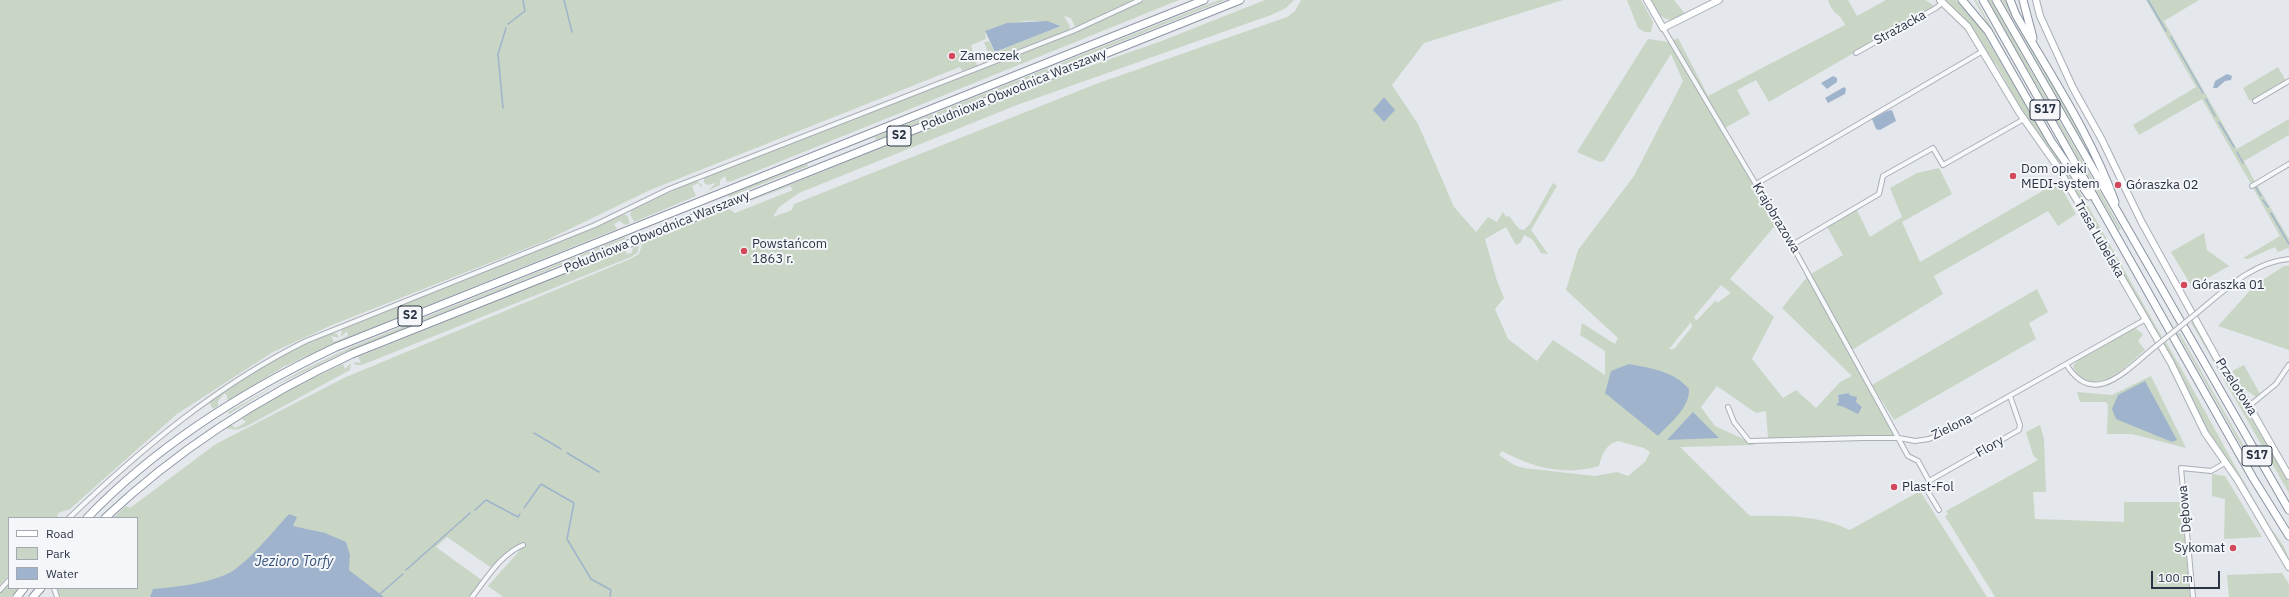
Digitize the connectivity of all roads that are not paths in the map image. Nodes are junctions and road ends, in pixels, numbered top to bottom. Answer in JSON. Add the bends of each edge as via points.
{"nodes":[{"id":1,"x":1140,"y":0,"type":"edge"},
{"id":2,"x":1204,"y":0,"type":"edge"},
{"id":3,"x":1240,"y":0,"type":"edge"},
{"id":4,"x":1646,"y":0,"type":"edge"},
{"id":5,"x":1719,"y":0,"type":"edge"},
{"id":6,"x":1962,"y":0,"type":"edge"},
{"id":7,"x":1983,"y":0,"type":"edge"},
{"id":8,"x":1996,"y":0,"type":"edge"},
{"id":9,"x":2010,"y":0,"type":"edge"},
{"id":10,"x":2023,"y":0,"type":"edge"},
{"id":11,"x":2036,"y":0,"type":"edge"},
{"id":12,"x":1942,"y":1,"type":"edge"},
{"id":13,"x":1663,"y":28,"type":"junction"},
{"id":14,"x":2036,"y":46,"type":"junction"},
{"id":15,"x":1983,"y":51,"type":"junction"},
{"id":16,"x":1856,"y":53,"type":"dead end"},
{"id":17,"x":2289,"y":81,"type":"edge"},
{"id":18,"x":2255,"y":101,"type":"dead end"},
{"id":19,"x":2024,"y":119,"type":"junction"},
{"id":20,"x":2289,"y":164,"type":"edge"},
{"id":21,"x":1756,"y":184,"type":"junction"},
{"id":22,"x":2252,"y":186,"type":"dead end"},
{"id":23,"x":2120,"y":217,"type":"junction"},
{"id":24,"x":2107,"y":220,"type":"junction"},
{"id":25,"x":1792,"y":245,"type":"junction"},
{"id":26,"x":2289,"y":258,"type":"edge"},
{"id":27,"x":2146,"y":319,"type":"junction"},
{"id":28,"x":2066,"y":364,"type":"junction"},
{"id":29,"x":2289,"y":365,"type":"edge"},
{"id":30,"x":2010,"y":396,"type":"junction"},
{"id":31,"x":2249,"y":406,"type":"junction"},
{"id":32,"x":1728,"y":407,"type":"dead end"},
{"id":33,"x":1899,"y":438,"type":"junction"},
{"id":34,"x":2225,"y":463,"type":"junction"},
{"id":35,"x":2289,"y":476,"type":"edge"},
{"id":36,"x":1929,"y":481,"type":"junction"},
{"id":37,"x":1939,"y":510,"type":"dead end"},
{"id":38,"x":2289,"y":510,"type":"edge"},
{"id":39,"x":70,"y":517,"type":"edge"},
{"id":40,"x":88,"y":517,"type":"edge"},
{"id":41,"x":107,"y":517,"type":"edge"},
{"id":42,"x":2289,"y":536,"type":"edge"},
{"id":43,"x":523,"y":546,"type":"dead end"},
{"id":44,"x":2289,"y":567,"type":"edge"},
{"id":45,"x":8,"y":581,"type":"edge"},
{"id":46,"x":23,"y":589,"type":"edge"},
{"id":47,"x":40,"y":589,"type":"edge"},
{"id":48,"x":0,"y":590,"type":"edge"},
{"id":49,"x":17,"y":597,"type":"edge"},
{"id":50,"x":33,"y":597,"type":"edge"},
{"id":51,"x":472,"y":597,"type":"edge"},
{"id":52,"x":2193,"y":597,"type":"edge"}],
"edges":[{"from":1,"to":39,"type":"street","via":[[1073,31],[669,189],[595,225],[306,341],[263,363],[206,401],[111,478]]},
{"from":2,"to":40,"type":"highway","name":"Południowa Obwodnica Warszawy","number":"S2","via":[[341,345],[278,375],[221,410],[156,456]]},
{"from":3,"to":41,"type":"highway","name":"Południowa Obwodnica Warszawy","number":"S2","via":[[352,354],[295,382],[228,420],[161,469]]},
{"from":4,"to":13,"type":"street","name":"Krajobrazowa"},
{"from":5,"to":13,"type":"street"},
{"from":6,"to":24,"type":"highway","via":[[1988,32],[2051,141]]},
{"from":7,"to":24,"type":"highway","number":"S17"},
{"from":8,"to":23,"type":"highway","number":"S17"},
{"from":9,"to":14,"type":"highway","via":[[2016,15]]},
{"from":10,"to":14,"type":"highway"},
{"from":11,"to":31,"type":"street","name":"Przelotowa","via":[[2040,16],[2073,88],[2183,298],[2222,368]]},
{"from":12,"to":15,"type":"street","name":"Trasa Lubelska","via":[[1963,21]]},
{"from":12,"to":16,"type":"street","name":"Strażacka","via":[[1936,8]]},
{"from":13,"to":21,"type":"street","name":"Krajobrazowa"},
{"from":14,"to":23,"type":"highway","via":[[2105,175]]},
{"from":15,"to":19,"type":"street","name":"Trasa Lubelska"},
{"from":15,"to":21,"type":"street"},
{"from":17,"to":18,"type":"street"},
{"from":19,"to":25,"type":"street","via":[[1943,165],[1933,148],[1883,176],[1879,194]]},
{"from":19,"to":27,"type":"street","name":"Trasa Lubelska","via":[[2057,166]]},
{"from":20,"to":22,"type":"street"},
{"from":21,"to":25,"type":"street","name":"Krajobrazowa"},
{"from":23,"to":38,"type":"highway","number":"S17"},
{"from":24,"to":42,"type":"highway","number":"S17","via":[[2253,478]]},
{"from":25,"to":33,"type":"street","name":"Krajobrazowa"},
{"from":26,"to":28,"type":"street","bridge":true,"via":[[2274,261],[2254,270],[2117,377],[2099,386],[2082,383]]},
{"from":27,"to":28,"type":"street","name":"Zielona"},
{"from":27,"to":34,"type":"street","name":"Trasa Lubelska","via":[[2205,433]]},
{"from":28,"to":30,"type":"street","name":"Zielona"},
{"from":29,"to":31,"type":"street","via":[[2276,384]]},
{"from":30,"to":33,"type":"street","name":"Zielona","via":[[1938,436],[1915,441]]},
{"from":30,"to":36,"type":"street","name":"Flory","via":[[2020,425],[2018,430]]},
{"from":31,"to":35,"type":"street","name":"Przelotowa"},
{"from":32,"to":33,"type":"street","name":"Zielona","via":[[1734,422],[1749,441]]},
{"from":33,"to":36,"type":"street","name":"Krajobrazowa","via":[[1908,456],[1918,461]]},
{"from":34,"to":44,"type":"street"},
{"from":34,"to":52,"type":"street","name":"Dębowa","via":[[2211,471],[2181,468]]},
{"from":36,"to":37,"type":"street","name":"Krajobrazowa","via":[[1927,490]]},
{"from":43,"to":51,"type":"street","via":[[511,551],[504,558]]},
{"from":45,"to":48,"type":"street"},
{"from":46,"to":49,"type":"highway"},
{"from":47,"to":50,"type":"highway"}]}
